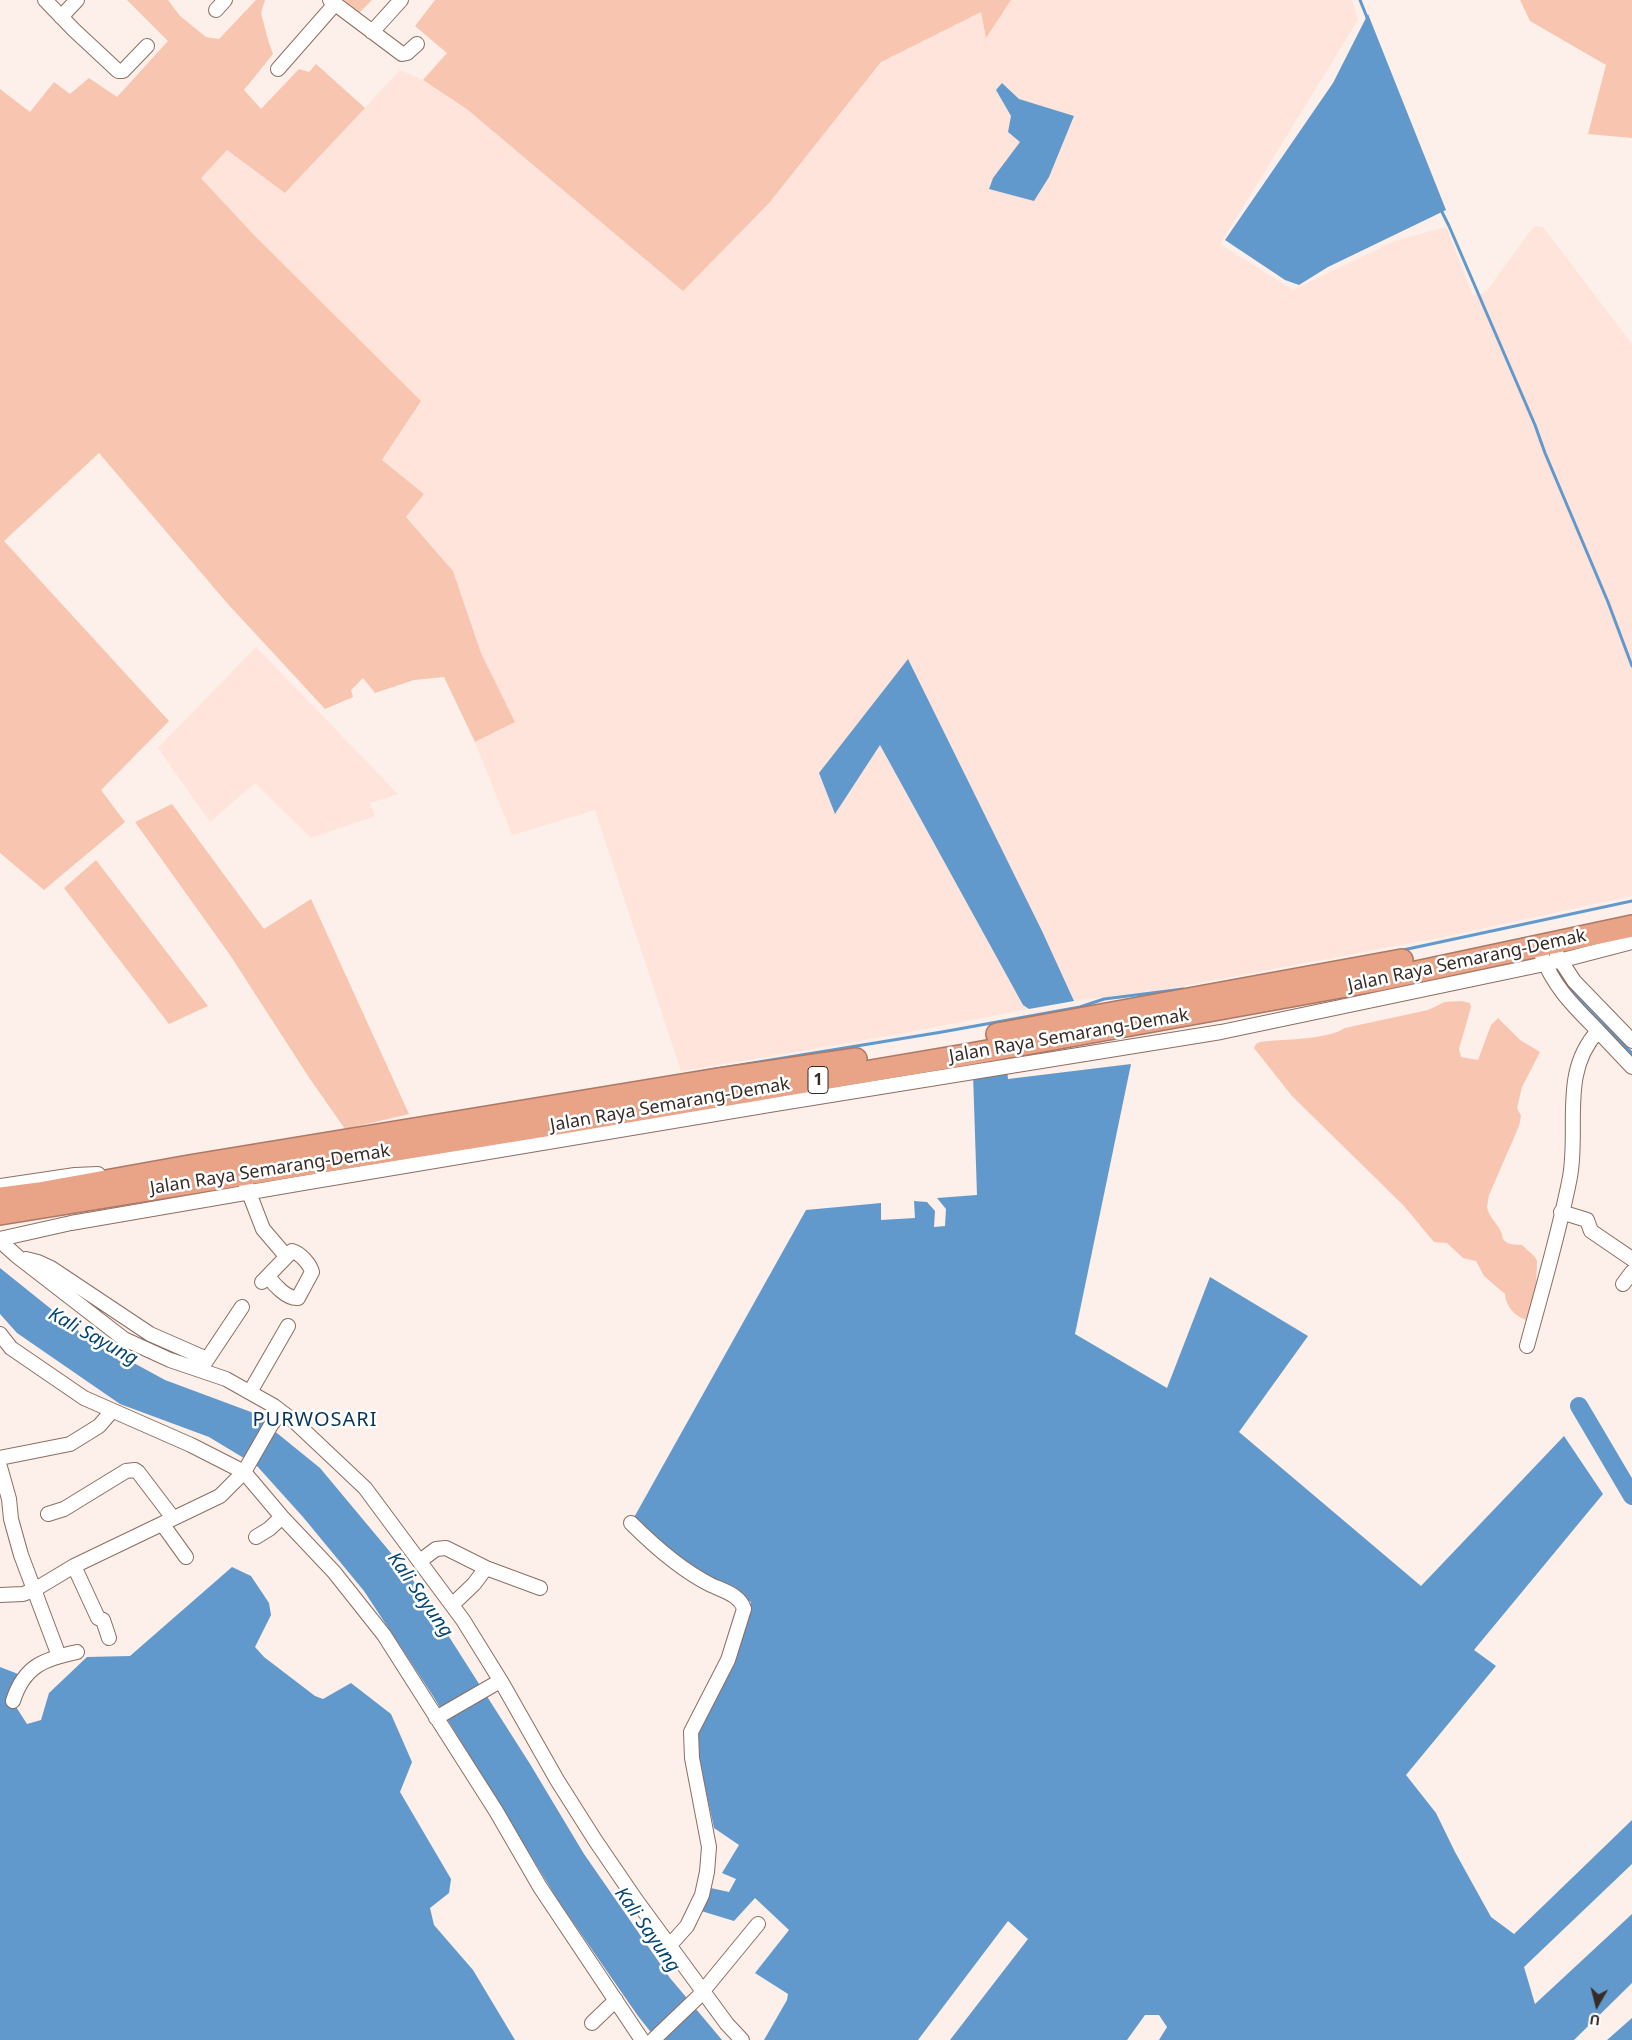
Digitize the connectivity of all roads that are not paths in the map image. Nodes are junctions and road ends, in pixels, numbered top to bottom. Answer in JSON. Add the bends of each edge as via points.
{"nodes":[{"id":1,"x":45,"y":0,"type":"edge"},
{"id":2,"x":77,"y":0,"type":"edge"},
{"id":3,"x":401,"y":0,"type":"edge"},
{"id":4,"x":332,"y":2,"type":"edge"},
{"id":5,"x":61,"y":17,"type":"junction"},
{"id":6,"x":372,"y":32,"type":"junction"},
{"id":7,"x":417,"y":44,"type":"dead end"},
{"id":8,"x":147,"y":46,"type":"dead end"},
{"id":9,"x":278,"y":69,"type":"dead end"},
{"id":10,"x":1632,"y":911,"type":"edge"},
{"id":11,"x":1632,"y":926,"type":"edge"},
{"id":12,"x":1632,"y":942,"type":"edge"},
{"id":13,"x":1554,"y":949,"type":"junction"},
{"id":14,"x":1210,"y":1010,"type":"junction"},
{"id":15,"x":1598,"y":1031,"type":"junction"},
{"id":16,"x":1221,"y":1032,"type":"junction"},
{"id":17,"x":1624,"y":1040,"type":"edge"},
{"id":18,"x":1632,"y":1067,"type":"edge"},
{"id":19,"x":544,"y":1118,"type":"junction"},
{"id":20,"x":121,"y":1179,"type":"junction"},
{"id":21,"x":246,"y":1184,"type":"junction"},
{"id":22,"x":0,"y":1186,"type":"edge"},
{"id":23,"x":0,"y":1198,"type":"edge"},
{"id":24,"x":1561,"y":1212,"type":"junction"},
{"id":25,"x":0,"y":1214,"type":"edge"},
{"id":26,"x":0,"y":1240,"type":"edge"},
{"id":27,"x":286,"y":1256,"type":"junction"},
{"id":28,"x":1632,"y":1259,"type":"edge"},
{"id":29,"x":1632,"y":1272,"type":"edge"},
{"id":30,"x":1623,"y":1284,"type":"dead end"},
{"id":31,"x":242,"y":1308,"type":"dead end"},
{"id":32,"x":288,"y":1326,"type":"dead end"},
{"id":33,"x":0,"y":1334,"type":"edge"},
{"id":34,"x":1527,"y":1346,"type":"dead end"},
{"id":35,"x":203,"y":1364,"type":"junction"},
{"id":36,"x":250,"y":1392,"type":"junction"},
{"id":37,"x":112,"y":1411,"type":"junction"},
{"id":38,"x":281,"y":1412,"type":"junction"},
{"id":39,"x":0,"y":1458,"type":"edge"},
{"id":40,"x":0,"y":1466,"type":"edge"},
{"id":41,"x":246,"y":1468,"type":"junction"},
{"id":42,"x":48,"y":1514,"type":"dead end"},
{"id":43,"x":282,"y":1517,"type":"junction"},
{"id":44,"x":5,"y":1520,"type":"edge"},
{"id":45,"x":168,"y":1522,"type":"junction"},
{"id":46,"x":631,"y":1523,"type":"dead end"},
{"id":47,"x":256,"y":1537,"type":"dead end"},
{"id":48,"x":186,"y":1558,"type":"dead end"},
{"id":49,"x":420,"y":1561,"type":"junction"},
{"id":50,"x":74,"y":1566,"type":"junction"},
{"id":51,"x":486,"y":1568,"type":"junction"},
{"id":52,"x":540,"y":1588,"type":"dead end"},
{"id":53,"x":34,"y":1590,"type":"junction"},
{"id":54,"x":0,"y":1595,"type":"edge"},
{"id":55,"x":452,"y":1605,"type":"junction"},
{"id":56,"x":109,"y":1638,"type":"dead end"},
{"id":57,"x":77,"y":1652,"type":"dead end"},
{"id":58,"x":59,"y":1656,"type":"junction"},
{"id":59,"x":499,"y":1681,"type":"junction"},
{"id":60,"x":13,"y":1701,"type":"dead end"},
{"id":61,"x":438,"y":1716,"type":"junction"},
{"id":62,"x":758,"y":1924,"type":"dead end"},
{"id":63,"x":670,"y":1946,"type":"junction"},
{"id":64,"x":700,"y":1993,"type":"junction"},
{"id":65,"x":616,"y":2000,"type":"junction"},
{"id":66,"x":592,"y":2023,"type":"dead end"},
{"id":67,"x":650,"y":2040,"type":"edge"},
{"id":68,"x":742,"y":2040,"type":"edge"}],
"edges":[{"from":1,"to":5,"type":"street"},
{"from":2,"to":5,"type":"street"},
{"from":3,"to":6,"type":"street"},
{"from":4,"to":6,"type":"street"},
{"from":4,"to":9,"type":"street"},
{"from":5,"to":8,"type":"street","via":[[118,71],[123,71]]},
{"from":6,"to":7,"type":"street","via":[[402,54]]},
{"from":10,"to":13,"type":"highway","name":"Jalan Raya Semarang-Demak","number":"1"},
{"from":11,"to":13,"type":"highway","name":"Jalan Raya Semarang-Demak","number":"1"},
{"from":12,"to":13,"type":"street"},
{"from":13,"to":14,"type":"highway","name":"Jalan Raya Semarang-Demak","number":"1"},
{"from":13,"to":15,"type":"street","via":[[1562,993]]},
{"from":13,"to":16,"type":"street"},
{"from":13,"to":17,"type":"street","via":[[1597,994]]},
{"from":13,"to":19,"type":"highway","name":"Jalan Raya Semarang-Demak","number":"1","via":[[1376,966]]},
{"from":14,"to":16,"type":"street"},
{"from":14,"to":19,"type":"highway","name":"Jalan Raya Semarang-Demak","number":"1","via":[[965,1055]]},
{"from":15,"to":17,"type":"street"},
{"from":15,"to":24,"type":"street","via":[[1578,1063],[1571,1105],[1570,1175]]},
{"from":16,"to":21,"type":"street","via":[[702,1116]]},
{"from":17,"to":18,"type":"street"},
{"from":19,"to":20,"type":"highway","name":"Jalan Raya Semarang-Demak","number":"1","via":[[189,1166]]},
{"from":19,"to":21,"type":"highway","name":"Jalan Raya Semarang-Demak","number":"1"},
{"from":20,"to":22,"type":"street","via":[[88,1174]]},
{"from":20,"to":23,"type":"highway","name":"Jalan Raya Semarang-Demak","number":"1"},
{"from":21,"to":25,"type":"highway","name":"Jalan Raya Semarang-Demak","number":"1"},
{"from":21,"to":26,"type":"street"},
{"from":21,"to":27,"type":"street","via":[[264,1229]]},
{"from":24,"to":28,"type":"street","via":[[1587,1220],[1591,1231]]},
{"from":24,"to":34,"type":"street"},
{"from":26,"to":35,"type":"street","via":[[18,1258],[124,1339],[170,1360]]},
{"from":27,"to":27,"type":"street","via":[[265,1279],[298,1298],[311,1269],[296,1252]]},
{"from":29,"to":30,"type":"street"},
{"from":31,"to":35,"type":"street"},
{"from":32,"to":36,"type":"street"},
{"from":33,"to":37,"type":"street","via":[[11,1348],[53,1377],[84,1398]]},
{"from":35,"to":36,"type":"street"},
{"from":36,"to":38,"type":"street"},
{"from":37,"to":39,"type":"street","via":[[100,1426],[70,1444]]},
{"from":37,"to":41,"type":"street"},
{"from":38,"to":41,"type":"street"},
{"from":38,"to":49,"type":"street","via":[[365,1488]]},
{"from":40,"to":44,"type":"street","via":[[9,1499]]},
{"from":41,"to":43,"type":"street"},
{"from":41,"to":45,"type":"street","via":[[220,1496]]},
{"from":42,"to":45,"type":"street","via":[[64,1509],[126,1472],[135,1470]]},
{"from":43,"to":47,"type":"street"},
{"from":43,"to":61,"type":"street","via":[[334,1572],[384,1635]]},
{"from":44,"to":53,"type":"street"},
{"from":45,"to":48,"type":"street"},
{"from":45,"to":50,"type":"street"},
{"from":46,"to":63,"type":"street","via":[[676,1564],[738,1598],[744,1609],[728,1660],[691,1732],[692,1758],[709,1847],[707,1872],[702,1895],[687,1926]]},
{"from":49,"to":51,"type":"street","via":[[441,1547]]},
{"from":49,"to":55,"type":"street"},
{"from":50,"to":53,"type":"street"},
{"from":50,"to":56,"type":"street"},
{"from":51,"to":52,"type":"street"},
{"from":51,"to":55,"type":"street"},
{"from":53,"to":54,"type":"street"},
{"from":53,"to":58,"type":"street"},
{"from":55,"to":59,"type":"street"},
{"from":57,"to":58,"type":"street"},
{"from":58,"to":60,"type":"street","via":[[29,1672],[20,1683]]},
{"from":59,"to":61,"type":"street"},
{"from":59,"to":63,"type":"street","via":[[557,1780]]},
{"from":61,"to":65,"type":"street","via":[[540,1887]]},
{"from":62,"to":64,"type":"street"},
{"from":63,"to":64,"type":"street"},
{"from":64,"to":67,"type":"street"},
{"from":64,"to":68,"type":"street"},
{"from":65,"to":66,"type":"street"},
{"from":65,"to":67,"type":"street"}]}
